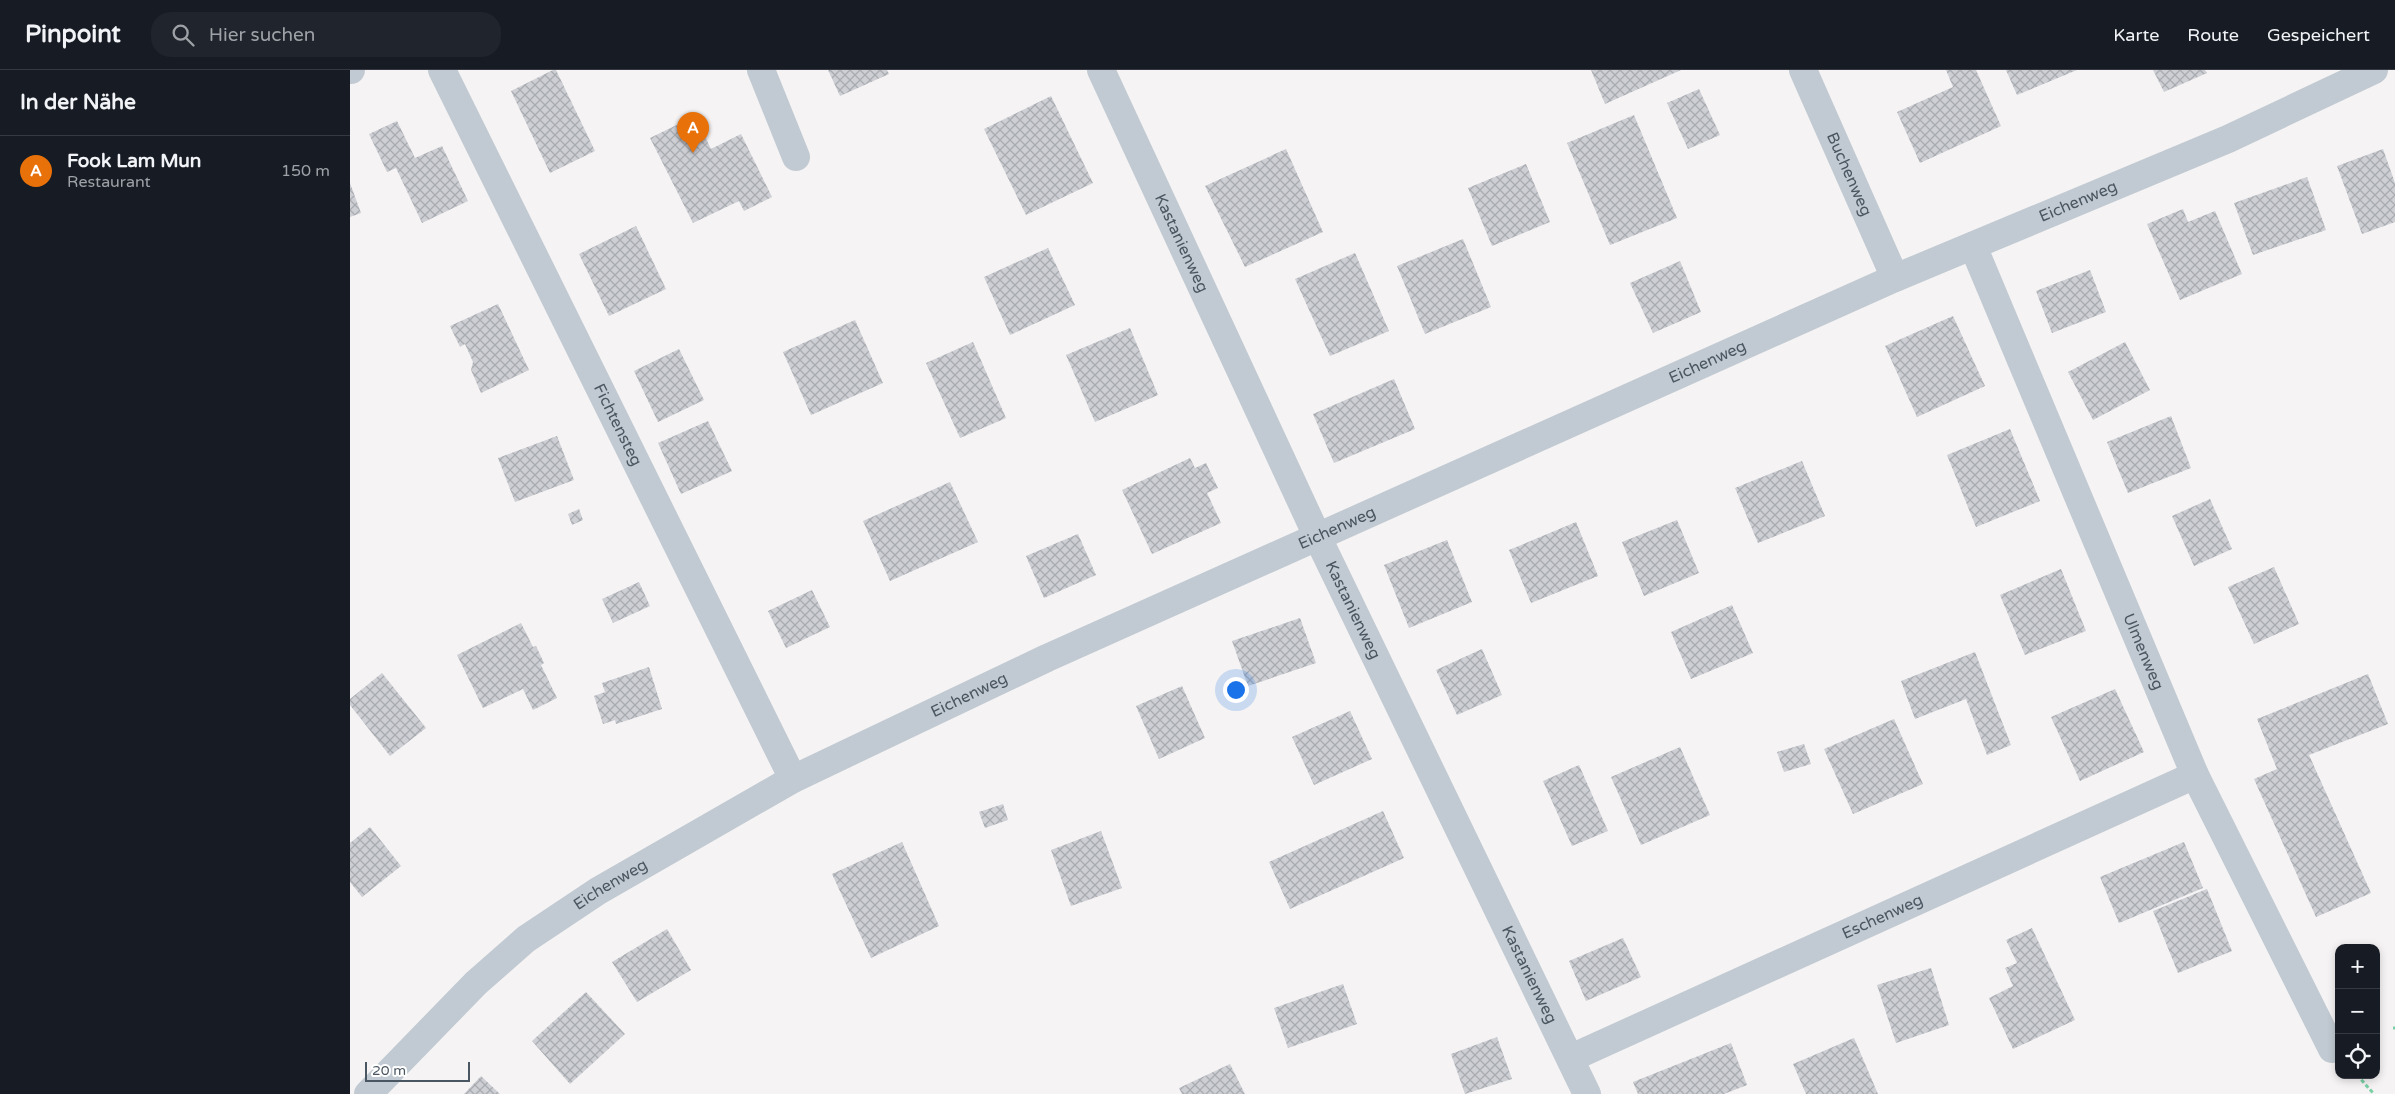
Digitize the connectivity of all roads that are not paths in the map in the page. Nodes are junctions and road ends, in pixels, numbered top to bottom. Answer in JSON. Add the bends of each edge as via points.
{"nodes":[{"id":1,"x":442,"y":70,"type":"edge"},
{"id":2,"x":761,"y":70,"type":"edge"},
{"id":3,"x":1101,"y":70,"type":"edge"},
{"id":4,"x":1803,"y":70,"type":"edge"},
{"id":5,"x":2374,"y":70,"type":"edge"},
{"id":6,"x":796,"y":157,"type":"dead end"},
{"id":7,"x":1973,"y":246,"type":"junction"},
{"id":8,"x":1895,"y":278,"type":"junction"},
{"id":9,"x":1318,"y":538,"type":"junction"},
{"id":10,"x":2195,"y":775,"type":"junction"},
{"id":11,"x":794,"y":779,"type":"junction"},
{"id":12,"x":2332,"y":1048,"type":"dead end"},
{"id":13,"x":1571,"y":1058,"type":"junction"},
{"id":14,"x":368,"y":1094,"type":"edge"},
{"id":15,"x":1586,"y":1094,"type":"edge"}],
"edges":[{"from":1,"to":11,"type":"street","name":"Fichtensteg"},
{"from":2,"to":6,"type":"street"},
{"from":3,"to":9,"type":"street","name":"Kastanienweg"},
{"from":4,"to":8,"type":"street","name":"Buchenweg"},
{"from":5,"to":7,"type":"street","name":"Eichenweg","via":[[2228,139]]},
{"from":7,"to":8,"type":"street","name":"Eichenweg"},
{"from":7,"to":10,"type":"street","name":"Ulmenweg"},
{"from":8,"to":9,"type":"street","name":"Eichenweg"},
{"from":9,"to":11,"type":"street","name":"Eichenweg","via":[[1047,658]]},
{"from":9,"to":13,"type":"street","name":"Kastanienweg"},
{"from":10,"to":12,"type":"street","name":"Ulmenweg"},
{"from":10,"to":13,"type":"street","name":"Eschenweg"},
{"from":11,"to":14,"type":"street","name":"Eichenweg","via":[[598,891],[526,939],[476,983]]},
{"from":13,"to":15,"type":"street","name":"Kastanienweg"}]}
